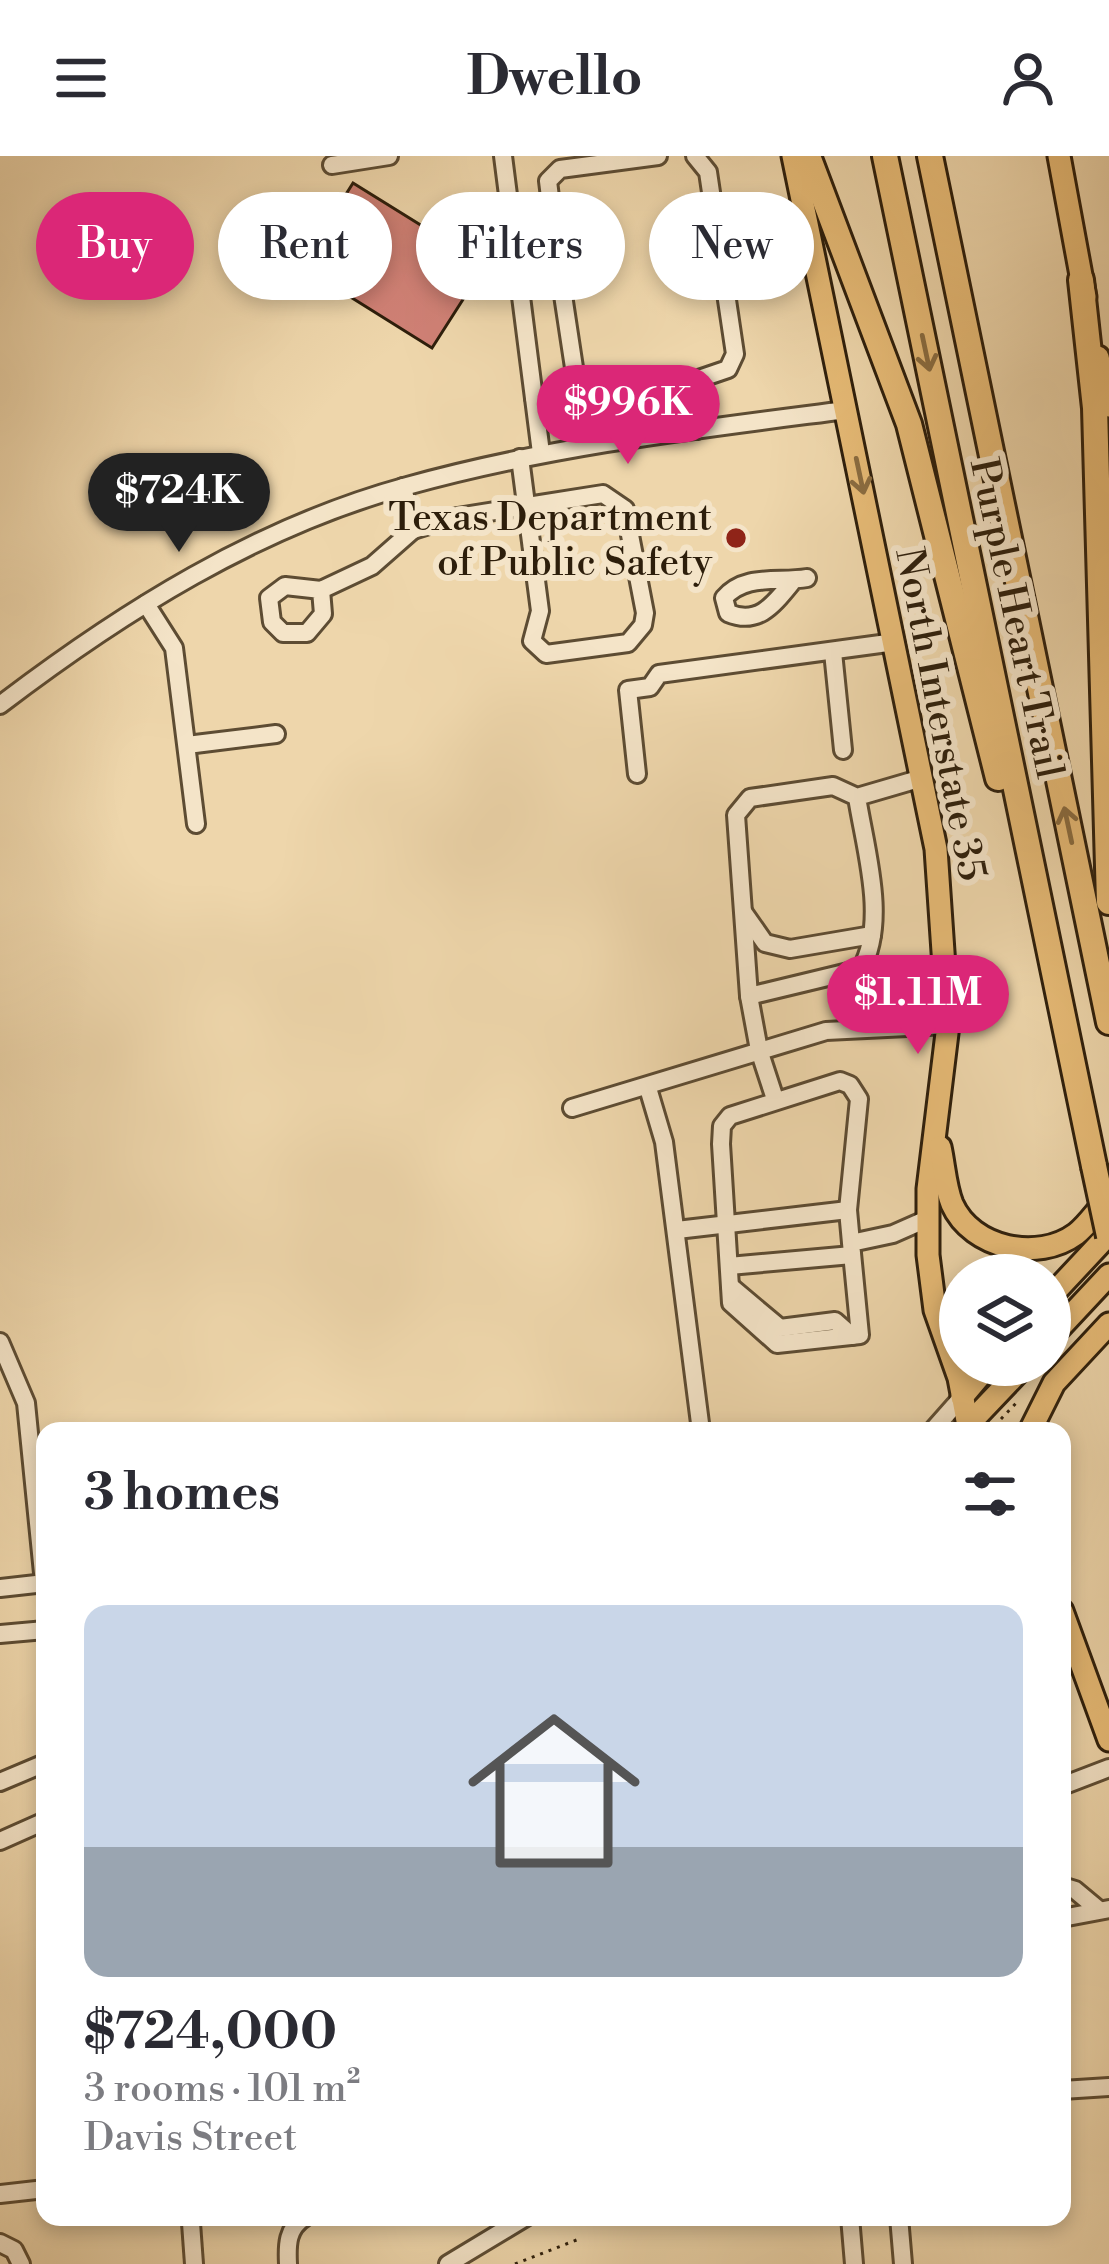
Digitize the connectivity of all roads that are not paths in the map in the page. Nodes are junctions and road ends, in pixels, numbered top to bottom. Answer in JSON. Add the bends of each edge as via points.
{"nodes":[{"id":1,"x":389,"y":156,"type":"edge"},
{"id":2,"x":503,"y":156,"type":"edge"},
{"id":3,"x":658,"y":156,"type":"edge"},
{"id":4,"x":695,"y":156,"type":"edge"},
{"id":5,"x":793,"y":156,"type":"edge"},
{"id":6,"x":808,"y":156,"type":"edge"},
{"id":7,"x":885,"y":156,"type":"edge"},
{"id":8,"x":930,"y":156,"type":"edge"},
{"id":9,"x":1059,"y":156,"type":"edge"},
{"id":10,"x":332,"y":165,"type":"dead end"},
{"id":11,"x":508,"y":192,"type":"edge"},
{"id":12,"x":549,"y":192,"type":"edge"},
{"id":13,"x":1081,"y":280,"type":"joint"},
{"id":14,"x":521,"y":300,"type":"edge"},
{"id":15,"x":564,"y":300,"type":"edge"},
{"id":16,"x":1101,"y":377,"type":"edge"},
{"id":17,"x":690,"y":382,"type":"junction"},
{"id":18,"x":578,"y":394,"type":"junction"},
{"id":19,"x":534,"y":398,"type":"junction"},
{"id":20,"x":1109,"y":406,"type":"edge"},
{"id":21,"x":846,"y":410,"type":"junction"},
{"id":22,"x":697,"y":430,"type":"junction"},
{"id":23,"x":541,"y":453,"type":"junction"},
{"id":24,"x":520,"y":458,"type":"junction"},
{"id":25,"x":403,"y":487,"type":"junction"},
{"id":26,"x":527,"y":506,"type":"junction"},
{"id":27,"x":413,"y":530,"type":"junction"},
{"id":28,"x":321,"y":590,"type":"dead end"},
{"id":29,"x":146,"y":604,"type":"junction"},
{"id":30,"x":895,"y":642,"type":"junction"},
{"id":31,"x":833,"y":652,"type":"junction"},
{"id":32,"x":0,"y":705,"type":"edge"},
{"id":33,"x":276,"y":734,"type":"dead end"},
{"id":34,"x":187,"y":745,"type":"junction"},
{"id":35,"x":844,"y":750,"type":"dead end"},
{"id":36,"x":637,"y":774,"type":"dead end"},
{"id":37,"x":922,"y":778,"type":"junction"},
{"id":38,"x":856,"y":797,"type":"junction"},
{"id":39,"x":196,"y":824,"type":"dead end"},
{"id":40,"x":1109,"y":902,"type":"edge"},
{"id":41,"x":743,"y":912,"type":"junction"},
{"id":42,"x":872,"y":935,"type":"junction"},
{"id":43,"x":749,"y":996,"type":"junction"},
{"id":44,"x":1109,"y":1022,"type":"edge"},
{"id":45,"x":948,"y":1025,"type":"junction"},
{"id":46,"x":759,"y":1050,"type":"junction"},
{"id":47,"x":648,"y":1088,"type":"junction"},
{"id":48,"x":776,"y":1099,"type":"junction"},
{"id":49,"x":572,"y":1108,"type":"dead end"},
{"id":50,"x":1083,"y":1109,"type":"junction"},
{"id":51,"x":937,"y":1129,"type":"junction"},
{"id":52,"x":1109,"y":1198,"type":"edge"},
{"id":53,"x":848,"y":1210,"type":"junction"},
{"id":54,"x":928,"y":1219,"type":"junction"},
{"id":55,"x":724,"y":1226,"type":"junction"},
{"id":56,"x":677,"y":1230,"type":"junction"},
{"id":57,"x":1109,"y":1235,"type":"edge"},
{"id":58,"x":851,"y":1250,"type":"junction"},
{"id":59,"x":729,"y":1266,"type":"junction"},
{"id":60,"x":1109,"y":1275,"type":"edge"},
{"id":61,"x":1071,"y":1276,"type":"edge"},
{"id":62,"x":1071,"y":1316,"type":"edge"},
{"id":63,"x":1109,"y":1324,"type":"edge"},
{"id":64,"x":0,"y":1342,"type":"edge"},
{"id":65,"x":971,"y":1386,"type":"edge"},
{"id":66,"x":1005,"y":1386,"type":"edge"},
{"id":67,"x":962,"y":1397,"type":"junction"},
{"id":68,"x":700,"y":1422,"type":"edge"},
{"id":69,"x":940,"y":1422,"type":"edge"},
{"id":70,"x":965,"y":1422,"type":"edge"},
{"id":71,"x":972,"y":1422,"type":"edge"},
{"id":72,"x":1034,"y":1422,"type":"edge"},
{"id":73,"x":36,"y":1498,"type":"edge"},
{"id":74,"x":36,"y":1584,"type":"edge"},
{"id":75,"x":0,"y":1588,"type":"edge"},
{"id":76,"x":36,"y":1631,"type":"edge"},
{"id":77,"x":0,"y":1634,"type":"edge"},
{"id":78,"x":1071,"y":1636,"type":"edge"},
{"id":79,"x":1109,"y":1739,"type":"edge"},
{"id":80,"x":36,"y":1767,"type":"edge"},
{"id":81,"x":1109,"y":1768,"type":"edge"},
{"id":82,"x":0,"y":1782,"type":"edge"},
{"id":83,"x":1071,"y":1783,"type":"edge"},
{"id":84,"x":36,"y":1825,"type":"edge"},
{"id":85,"x":0,"y":1841,"type":"edge"},
{"id":86,"x":1071,"y":1891,"type":"edge"},
{"id":87,"x":1104,"y":1910,"type":"edge"},
{"id":88,"x":1071,"y":1916,"type":"edge"},
{"id":89,"x":1109,"y":2087,"type":"edge"},
{"id":90,"x":1071,"y":2089,"type":"edge"},
{"id":91,"x":36,"y":2190,"type":"edge"},
{"id":92,"x":0,"y":2194,"type":"edge"},
{"id":93,"x":191,"y":2226,"type":"edge"},
{"id":94,"x":294,"y":2226,"type":"edge"},
{"id":95,"x":511,"y":2226,"type":"edge"},
{"id":96,"x":851,"y":2226,"type":"edge"},
{"id":97,"x":900,"y":2226,"type":"edge"},
{"id":98,"x":0,"y":2243,"type":"edge"},
{"id":99,"x":21,"y":2264,"type":"edge"},
{"id":100,"x":194,"y":2264,"type":"edge"},
{"id":101,"x":288,"y":2264,"type":"edge"},
{"id":102,"x":448,"y":2264,"type":"edge"},
{"id":103,"x":854,"y":2264,"type":"edge"},
{"id":104,"x":903,"y":2264,"type":"edge"}],
"edges":[{"from":1,"to":10,"type":"street"},
{"from":2,"to":11,"type":"street"},
{"from":3,"to":12,"type":"street","via":[[560,170],[548,181]]},
{"from":4,"to":17,"type":"street","via":[[708,172],[734,354],[728,369]]},
{"from":5,"to":21,"type":"main road","name":"North Interstate 35"},
{"from":6,"to":50,"type":"highway","via":[[909,424]]},
{"from":7,"to":50,"type":"highway","name":"Purple Heart Trail","one_way":true},
{"from":44,"to":8,"type":"highway","name":"Purple Heart Trail","one_way":true},
{"from":9,"to":13,"type":"main road"},
{"from":13,"to":16,"type":"highway"},
{"from":14,"to":19,"type":"street"},
{"from":15,"to":18,"type":"street"},
{"from":16,"to":20,"type":"main road"},
{"from":16,"to":40,"type":"highway"},
{"from":17,"to":18,"type":"street"},
{"from":17,"to":22,"type":"street"},
{"from":18,"to":19,"type":"street"},
{"from":19,"to":23,"type":"street"},
{"from":21,"to":22,"type":"street"},
{"from":21,"to":30,"type":"main road","name":"North Interstate 35","one_way":true},
{"from":22,"to":23,"type":"street"},
{"from":23,"to":24,"type":"street"},
{"from":24,"to":25,"type":"street"},
{"from":24,"to":26,"type":"street"},
{"from":25,"to":27,"type":"street"},
{"from":25,"to":29,"type":"street","via":[[298,525]]},
{"from":26,"to":26,"type":"street","via":[[540,611],[536,648],[546,654],[628,643],[645,613],[625,509],[603,494]]},
{"from":26,"to":27,"type":"street"},
{"from":27,"to":28,"type":"street","via":[[372,566]]},
{"from":29,"to":32,"type":"street"},
{"from":29,"to":34,"type":"street","via":[[174,648]]},
{"from":30,"to":31,"type":"street"},
{"from":30,"to":37,"type":"main road","name":"North Interstate 35"},
{"from":31,"to":35,"type":"street"},
{"from":31,"to":36,"type":"street","via":[[680,668],[628,690]]},
{"from":33,"to":34,"type":"street"},
{"from":34,"to":39,"type":"street"},
{"from":37,"to":38,"type":"street"},
{"from":37,"to":45,"type":"main road","name":"North Interstate 35","via":[[936,848]]},
{"from":38,"to":41,"type":"street","via":[[833,786],[750,798],[736,815]]},
{"from":38,"to":42,"type":"street"},
{"from":41,"to":42,"type":"street","via":[[765,943],[790,949]]},
{"from":41,"to":43,"type":"street"},
{"from":42,"to":43,"type":"street","via":[[861,969]]},
{"from":43,"to":46,"type":"street"},
{"from":45,"to":46,"type":"street","via":[[826,1031]]},
{"from":45,"to":51,"type":"main road","name":"North Interstate 35"},
{"from":46,"to":47,"type":"street"},
{"from":46,"to":48,"type":"street"},
{"from":47,"to":49,"type":"street"},
{"from":47,"to":56,"type":"street"},
{"from":48,"to":53,"type":"street","via":[[850,1085],[859,1099]]},
{"from":48,"to":55,"type":"street","via":[[722,1126]]},
{"from":50,"to":57,"type":"highway","name":"Purple Heart Trail","bridge":true},
{"from":51,"to":52,"type":"main road","via":[[953,1206],[979,1236],[1008,1248],[1037,1249],[1075,1235]]},
{"from":51,"to":54,"type":"main road","name":"North Interstate 35"},
{"from":53,"to":55,"type":"street"},
{"from":53,"to":58,"type":"street"},
{"from":54,"to":58,"type":"street"},
{"from":54,"to":67,"type":"main road","name":"North Interstate 35","via":[[935,1310]]},
{"from":55,"to":56,"type":"street"},
{"from":55,"to":59,"type":"street"},
{"from":56,"to":68,"type":"street"},
{"from":57,"to":61,"type":"main road"},
{"from":58,"to":59,"type":"street"},
{"from":58,"to":59,"type":"street","via":[[860,1335],[777,1344],[731,1303]]},
{"from":60,"to":62,"type":"main road"},
{"from":63,"to":72,"type":"main road","via":[[1054,1383]]},
{"from":64,"to":73,"type":"street","via":[[26,1403]]},
{"from":65,"to":67,"type":"main road"},
{"from":66,"to":71,"type":"main road"},
{"from":67,"to":69,"type":"street"},
{"from":67,"to":70,"type":"main road","name":"North Interstate 35"},
{"from":74,"to":75,"type":"street"},
{"from":76,"to":77,"type":"street"},
{"from":78,"to":79,"type":"main road"},
{"from":80,"to":82,"type":"street"},
{"from":81,"to":83,"type":"street"},
{"from":84,"to":85,"type":"street"},
{"from":86,"to":87,"type":"street"},
{"from":87,"to":88,"type":"street"},
{"from":89,"to":90,"type":"street"},
{"from":91,"to":92,"type":"street"},
{"from":93,"to":100,"type":"street"},
{"from":94,"to":101,"type":"street"},
{"from":95,"to":102,"type":"street"},
{"from":96,"to":103,"type":"street"},
{"from":97,"to":104,"type":"street"},
{"from":98,"to":99,"type":"street"}]}
